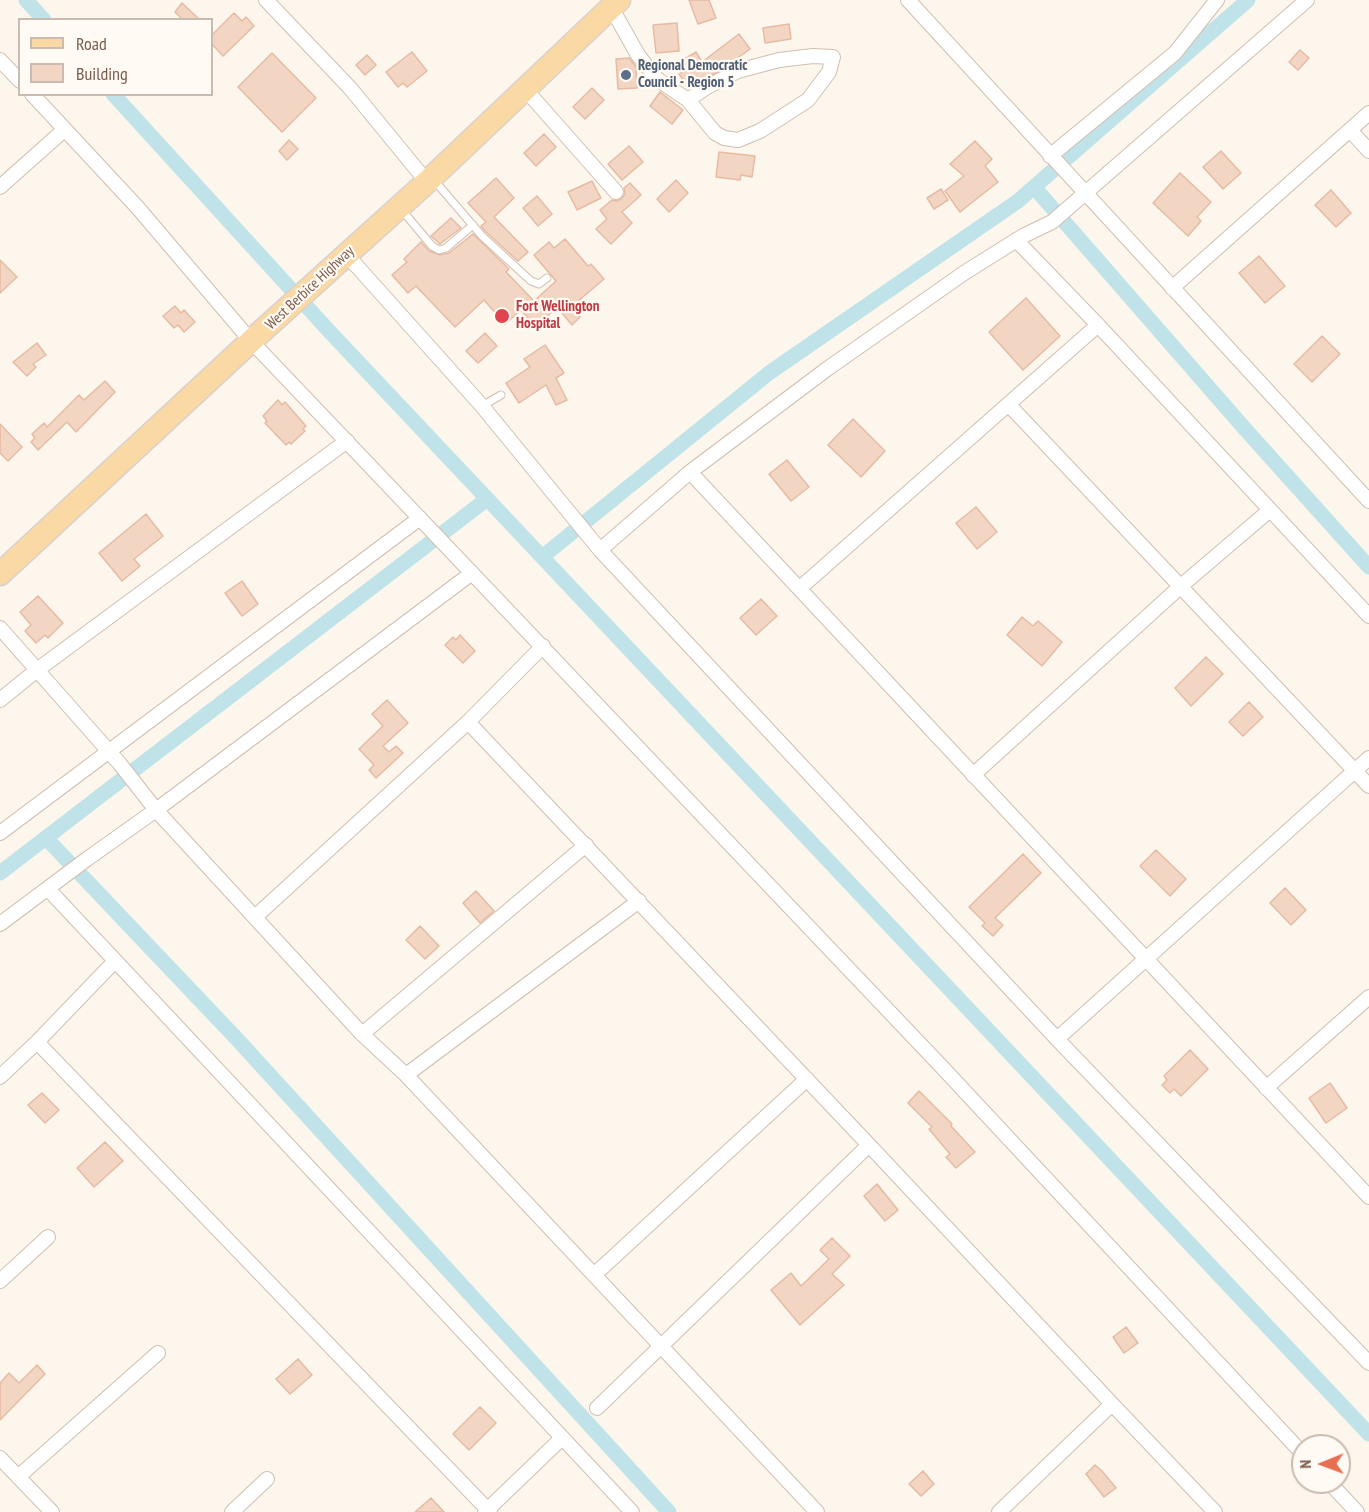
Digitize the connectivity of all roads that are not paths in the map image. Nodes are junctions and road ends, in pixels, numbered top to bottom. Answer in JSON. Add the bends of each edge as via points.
{"nodes":[{"id":1,"x":266,"y":0,"type":"edge"},
{"id":2,"x":908,"y":0,"type":"edge"},
{"id":3,"x":1217,"y":0,"type":"edge"},
{"id":4,"x":1307,"y":0,"type":"edge"},
{"id":5,"x":615,"y":3,"type":"edge"},
{"id":6,"x":0,"y":60,"type":"edge"},
{"id":7,"x":18,"y":79,"type":"edge"},
{"id":8,"x":525,"y":89,"type":"junction"},
{"id":9,"x":34,"y":96,"type":"edge"},
{"id":10,"x":688,"y":100,"type":"junction"},
{"id":11,"x":1369,"y":113,"type":"edge"},
{"id":12,"x":64,"y":130,"type":"junction"},
{"id":13,"x":1350,"y":130,"type":"junction"},
{"id":14,"x":1369,"y":151,"type":"edge"},
{"id":15,"x":1050,"y":156,"type":"junction"},
{"id":16,"x":430,"y":180,"type":"junction"},
{"id":17,"x":0,"y":187,"type":"edge"},
{"id":18,"x":616,"y":192,"type":"dead end"},
{"id":19,"x":1084,"y":193,"type":"junction"},
{"id":20,"x":399,"y":207,"type":"junction"},
{"id":21,"x":473,"y":225,"type":"junction"},
{"id":22,"x":1016,"y":240,"type":"junction"},
{"id":23,"x":346,"y":254,"type":"junction"},
{"id":24,"x":548,"y":278,"type":"dead end"},
{"id":25,"x":1172,"y":288,"type":"junction"},
{"id":26,"x":1098,"y":325,"type":"junction"},
{"id":27,"x":257,"y":336,"type":"junction"},
{"id":28,"x":501,"y":395,"type":"dead end"},
{"id":29,"x":1009,"y":405,"type":"junction"},
{"id":30,"x":482,"y":406,"type":"junction"},
{"id":31,"x":346,"y":441,"type":"junction"},
{"id":32,"x":690,"y":472,"type":"junction"},
{"id":33,"x":1369,"y":501,"type":"edge"},
{"id":34,"x":1270,"y":510,"type":"junction"},
{"id":35,"x":420,"y":518,"type":"junction"},
{"id":36,"x":600,"y":550,"type":"junction"},
{"id":37,"x":472,"y":573,"type":"junction"},
{"id":38,"x":0,"y":574,"type":"edge"},
{"id":39,"x":1181,"y":586,"type":"junction"},
{"id":40,"x":800,"y":588,"type":"junction"},
{"id":41,"x":1369,"y":616,"type":"edge"},
{"id":42,"x":0,"y":628,"type":"edge"},
{"id":43,"x":543,"y":646,"type":"junction"},
{"id":44,"x":37,"y":670,"type":"junction"},
{"id":45,"x":0,"y":700,"type":"edge"},
{"id":46,"x":468,"y":722,"type":"junction"},
{"id":47,"x":109,"y":752,"type":"junction"},
{"id":48,"x":1369,"y":758,"type":"edge"},
{"id":49,"x":1354,"y":771,"type":"junction"},
{"id":50,"x":972,"y":775,"type":"junction"},
{"id":51,"x":1369,"y":786,"type":"edge"},
{"id":52,"x":156,"y":810,"type":"junction"},
{"id":53,"x":0,"y":833,"type":"edge"},
{"id":54,"x":586,"y":845,"type":"junction"},
{"id":55,"x":48,"y":889,"type":"junction"},
{"id":56,"x":639,"y":901,"type":"junction"},
{"id":57,"x":255,"y":916,"type":"junction"},
{"id":58,"x":0,"y":924,"type":"edge"},
{"id":59,"x":1146,"y":960,"type":"junction"},
{"id":60,"x":114,"y":962,"type":"junction"},
{"id":61,"x":1369,"y":997,"type":"edge"},
{"id":62,"x":362,"y":1034,"type":"junction"},
{"id":63,"x":1057,"y":1039,"type":"junction"},
{"id":64,"x":37,"y":1042,"type":"junction"},
{"id":65,"x":406,"y":1075,"type":"junction"},
{"id":66,"x":0,"y":1077,"type":"edge"},
{"id":67,"x":807,"y":1079,"type":"junction"},
{"id":68,"x":1266,"y":1088,"type":"junction"},
{"id":69,"x":868,"y":1145,"type":"junction"},
{"id":70,"x":1369,"y":1197,"type":"edge"},
{"id":71,"x":48,"y":1237,"type":"dead end"},
{"id":72,"x":594,"y":1275,"type":"junction"},
{"id":73,"x":0,"y":1281,"type":"edge"},
{"id":74,"x":662,"y":1347,"type":"junction"},
{"id":75,"x":158,"y":1353,"type":"dead end"},
{"id":76,"x":1369,"y":1364,"type":"edge"},
{"id":77,"x":1112,"y":1404,"type":"junction"},
{"id":78,"x":597,"y":1408,"type":"dead end"},
{"id":79,"x":562,"y":1438,"type":"junction"},
{"id":80,"x":1291,"y":1441,"type":"edge"},
{"id":81,"x":0,"y":1458,"type":"edge"},
{"id":82,"x":18,"y":1476,"type":"junction"},
{"id":83,"x":267,"y":1479,"type":"dead end"},
{"id":84,"x":1340,"y":1494,"type":"edge"},
{"id":85,"x":488,"y":1511,"type":"edge"},
{"id":86,"x":51,"y":1512,"type":"edge"},
{"id":87,"x":232,"y":1512,"type":"edge"},
{"id":88,"x":632,"y":1512,"type":"edge"},
{"id":89,"x":817,"y":1512,"type":"edge"},
{"id":90,"x":999,"y":1512,"type":"edge"},
{"id":91,"x":1215,"y":1512,"type":"edge"},
{"id":92,"x":1357,"y":1512,"type":"edge"}],
"edges":[{"from":1,"to":16,"type":"street"},
{"from":2,"to":15,"type":"street"},
{"from":3,"to":15,"type":"street","via":[[1175,53]]},
{"from":4,"to":19,"type":"street"},
{"from":5,"to":8,"type":"main road","name":"West Berbice Highway"},
{"from":5,"to":10,"type":"street","via":[[638,55],[657,80]]},
{"from":6,"to":7,"type":"street"},
{"from":8,"to":16,"type":"main road","name":"West Berbice Highway"},
{"from":8,"to":18,"type":"street"},
{"from":9,"to":12,"type":"street"},
{"from":10,"to":10,"type":"street","via":[[738,71],[779,60],[833,57],[830,72],[808,99],[760,131],[738,140],[715,133]]},
{"from":11,"to":13,"type":"street"},
{"from":12,"to":17,"type":"street"},
{"from":12,"to":27,"type":"street"},
{"from":13,"to":14,"type":"street"},
{"from":13,"to":25,"type":"street"},
{"from":15,"to":19,"type":"street"},
{"from":16,"to":20,"type":"main road","name":"West Berbice Highway"},
{"from":16,"to":21,"type":"lane"},
{"from":19,"to":22,"type":"street","via":[[1052,222]]},
{"from":19,"to":25,"type":"street"},
{"from":20,"to":21,"type":"lane","via":[[435,249],[446,248]]},
{"from":20,"to":23,"type":"main road","name":"West Berbice Highway"},
{"from":21,"to":24,"type":"lane","via":[[531,281],[539,284]]},
{"from":22,"to":26,"type":"street"},
{"from":22,"to":32,"type":"street","via":[[827,369]]},
{"from":23,"to":27,"type":"main road","name":"West Berbice Highway"},
{"from":23,"to":30,"type":"street"},
{"from":25,"to":33,"type":"street"},
{"from":26,"to":29,"type":"street"},
{"from":26,"to":34,"type":"street"},
{"from":27,"to":31,"type":"street"},
{"from":27,"to":38,"type":"main road","name":"West Berbice Highway"},
{"from":28,"to":30,"type":"lane"},
{"from":29,"to":39,"type":"street"},
{"from":29,"to":40,"type":"street"},
{"from":30,"to":36,"type":"street"},
{"from":31,"to":35,"type":"street"},
{"from":31,"to":44,"type":"street"},
{"from":32,"to":36,"type":"street"},
{"from":32,"to":40,"type":"street"},
{"from":34,"to":39,"type":"street"},
{"from":34,"to":41,"type":"street"},
{"from":35,"to":37,"type":"street"},
{"from":35,"to":47,"type":"street"},
{"from":36,"to":63,"type":"street"},
{"from":37,"to":43,"type":"street"},
{"from":37,"to":52,"type":"street"},
{"from":39,"to":49,"type":"street"},
{"from":39,"to":50,"type":"street"},
{"from":40,"to":50,"type":"street"},
{"from":42,"to":44,"type":"street"},
{"from":43,"to":46,"type":"street"},
{"from":43,"to":80,"type":"street"},
{"from":44,"to":45,"type":"street"},
{"from":44,"to":47,"type":"street"},
{"from":46,"to":54,"type":"street"},
{"from":46,"to":57,"type":"street"},
{"from":47,"to":52,"type":"street"},
{"from":47,"to":53,"type":"street"},
{"from":48,"to":49,"type":"street"},
{"from":49,"to":51,"type":"street"},
{"from":49,"to":59,"type":"street"},
{"from":50,"to":59,"type":"street"},
{"from":52,"to":55,"type":"street"},
{"from":52,"to":57,"type":"street"},
{"from":54,"to":56,"type":"street"},
{"from":54,"to":62,"type":"street"},
{"from":55,"to":58,"type":"street"},
{"from":55,"to":60,"type":"street"},
{"from":56,"to":65,"type":"street"},
{"from":56,"to":67,"type":"street"},
{"from":57,"to":62,"type":"street"},
{"from":59,"to":63,"type":"street"},
{"from":59,"to":68,"type":"street"},
{"from":60,"to":64,"type":"street"},
{"from":60,"to":79,"type":"street"},
{"from":61,"to":68,"type":"street"},
{"from":62,"to":65,"type":"street"},
{"from":63,"to":76,"type":"street"},
{"from":64,"to":66,"type":"street"},
{"from":64,"to":85,"type":"street"},
{"from":65,"to":72,"type":"street"},
{"from":67,"to":69,"type":"street"},
{"from":67,"to":72,"type":"street"},
{"from":68,"to":70,"type":"street"},
{"from":69,"to":74,"type":"street"},
{"from":69,"to":77,"type":"street"},
{"from":71,"to":73,"type":"street"},
{"from":72,"to":74,"type":"street"},
{"from":74,"to":78,"type":"street"},
{"from":74,"to":89,"type":"street"},
{"from":75,"to":82,"type":"street"},
{"from":77,"to":90,"type":"street"},
{"from":77,"to":91,"type":"street"},
{"from":79,"to":85,"type":"street"},
{"from":79,"to":88,"type":"street"},
{"from":81,"to":82,"type":"street"},
{"from":82,"to":86,"type":"street"},
{"from":83,"to":87,"type":"street"},
{"from":84,"to":92,"type":"street"}]}
